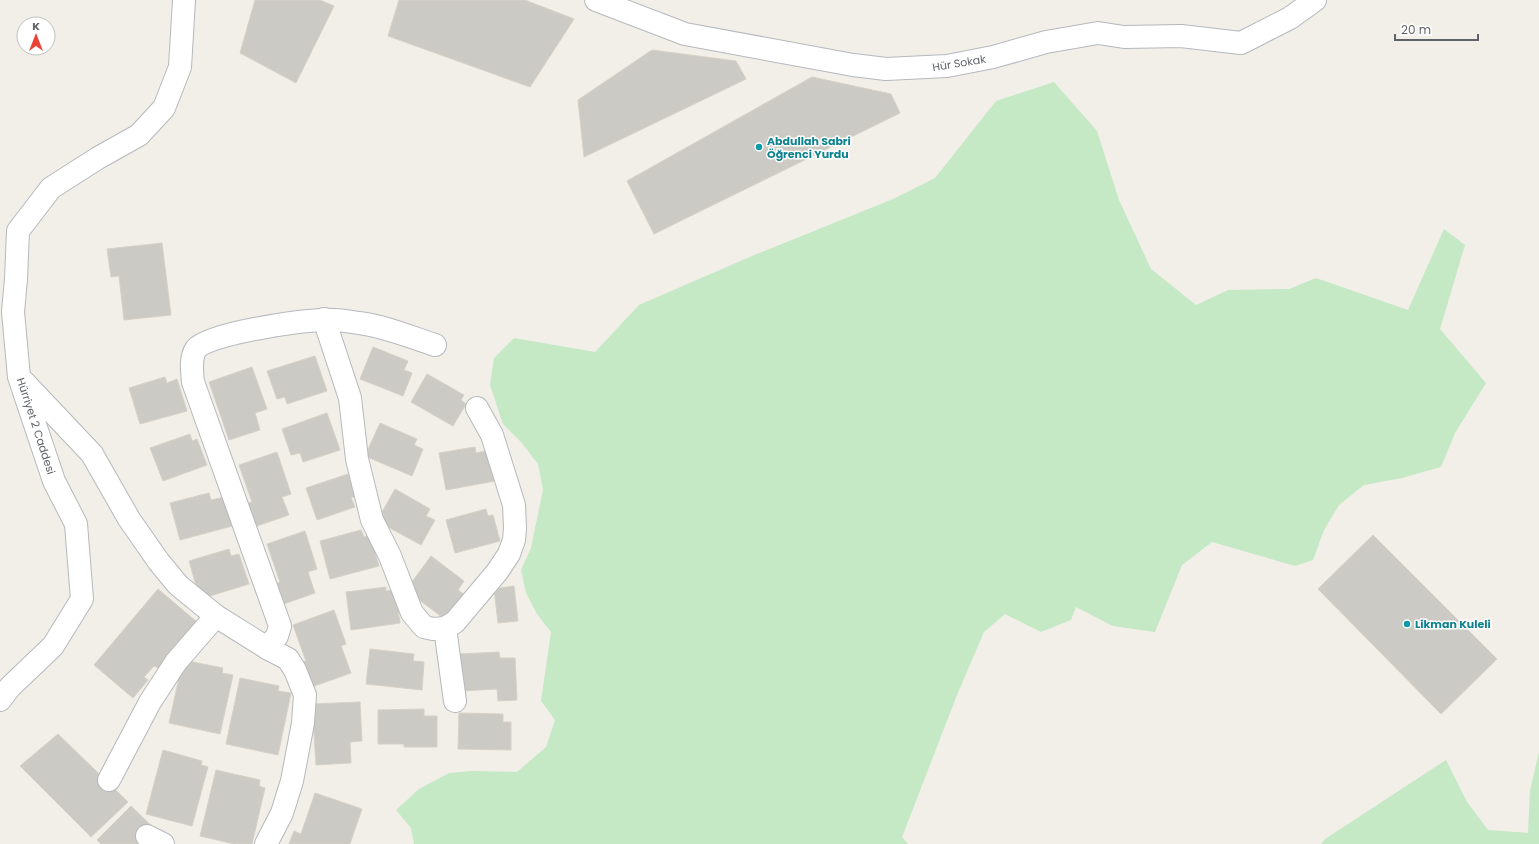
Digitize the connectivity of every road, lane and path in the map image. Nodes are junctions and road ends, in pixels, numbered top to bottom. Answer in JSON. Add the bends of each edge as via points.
{"nodes":[{"id":1,"x":184,"y":0,"type":"edge"},
{"id":2,"x":596,"y":0,"type":"edge"},
{"id":3,"x":1315,"y":0,"type":"edge"},
{"id":4,"x":324,"y":320,"type":"junction"},
{"id":5,"x":434,"y":345,"type":"dead end"},
{"id":6,"x":19,"y":377,"type":"junction"},
{"id":7,"x":477,"y":408,"type":"dead end"},
{"id":8,"x":216,"y":616,"type":"junction"},
{"id":9,"x":445,"y":628,"type":"junction"},
{"id":10,"x":266,"y":648,"type":"junction"},
{"id":11,"x":0,"y":700,"type":"edge"},
{"id":12,"x":455,"y":701,"type":"dead end"},
{"id":13,"x":109,"y":780,"type":"dead end"},
{"id":14,"x":266,"y":844,"type":"edge"}],
"edges":[{"from":1,"to":6,"type":"street","name":"Hürriyet 2 Caddesi","via":[[180,67],[164,108],[139,135],[51,188],[18,231],[13,312]]},
{"from":2,"to":3,"type":"street","name":"Hür Sokak","via":[[685,34],[886,70],[947,66],[993,57],[1046,42],[1098,33],[1124,37],[1181,36],[1241,43],[1290,18]]},
{"from":4,"to":5,"type":"street","via":[[372,325]]},
{"from":4,"to":9,"type":"street","via":[[350,398],[357,459],[372,520],[412,613],[424,627]]},
{"from":4,"to":10,"type":"street","via":[[235,333],[212,339],[196,349],[191,365],[193,382],[205,418],[280,626],[277,636]]},
{"from":6,"to":8,"type":"street","via":[[92,454],[129,519],[159,562],[178,585]]},
{"from":6,"to":11,"type":"street","name":"Hürriyet 2 Caddesi","via":[[54,481],[76,524],[82,599],[53,646]]},
{"from":7,"to":9,"type":"street","via":[[492,435],[514,505],[514,540],[509,554],[497,572],[455,622]]},
{"from":8,"to":10,"type":"street"},
{"from":8,"to":13,"type":"street","via":[[172,668],[150,702]]},
{"from":9,"to":12,"type":"street"},
{"from":10,"to":14,"type":"street","via":[[288,659],[305,695],[303,723],[292,781],[282,813]]}]}
